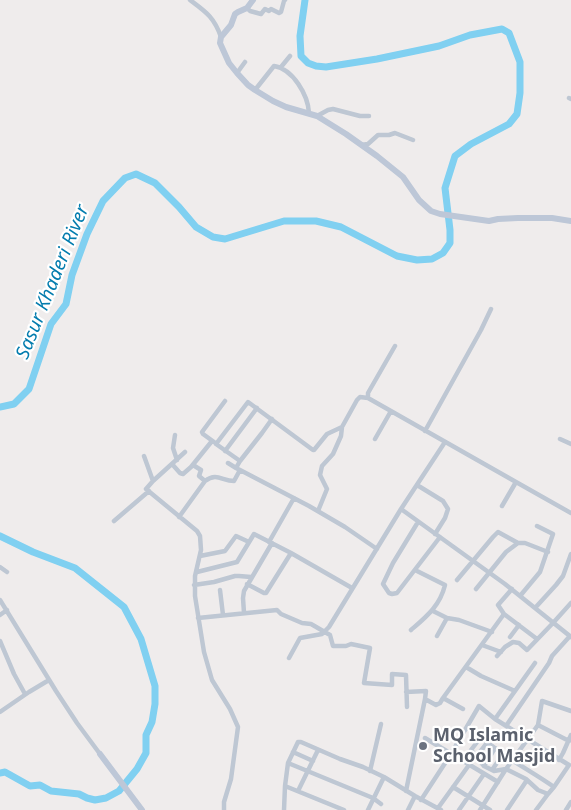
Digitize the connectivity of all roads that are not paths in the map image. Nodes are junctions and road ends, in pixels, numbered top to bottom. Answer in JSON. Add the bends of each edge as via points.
{"nodes":[{"id":1,"x":190,"y":0,"type":"edge"},
{"id":2,"x":253,"y":0,"type":"edge"},
{"id":3,"x":285,"y":0,"type":"edge"},
{"id":4,"x":247,"y":8,"type":"junction"},
{"id":5,"x":221,"y":36,"type":"junction"},
{"id":6,"x":290,"y":56,"type":"dead end"},
{"id":7,"x":245,"y":62,"type":"dead end"},
{"id":8,"x":281,"y":67,"type":"junction"},
{"id":9,"x":237,"y":74,"type":"junction"},
{"id":10,"x":255,"y":90,"type":"junction"},
{"id":11,"x":309,"y":114,"type":"junction"},
{"id":12,"x":317,"y":116,"type":"junction"},
{"id":13,"x":369,"y":116,"type":"dead end"},
{"id":14,"x":413,"y":140,"type":"dead end"},
{"id":15,"x":361,"y":145,"type":"junction"},
{"id":16,"x":571,"y":221,"type":"edge"},
{"id":17,"x":491,"y":308,"type":"dead end"},
{"id":18,"x":395,"y":346,"type":"dead end"},
{"id":19,"x":368,"y":398,"type":"junction"},
{"id":20,"x":225,"y":402,"type":"dead end"},
{"id":21,"x":257,"y":408,"type":"junction"},
{"id":22,"x":390,"y":411,"type":"junction"},
{"id":23,"x":272,"y":419,"type":"junction"},
{"id":24,"x":342,"y":427,"type":"junction"},
{"id":25,"x":425,"y":431,"type":"junction"},
{"id":26,"x":175,"y":435,"type":"dead end"},
{"id":27,"x":375,"y":439,"type":"dead end"},
{"id":28,"x":560,"y":439,"type":"dead end"},
{"id":29,"x":214,"y":442,"type":"junction"},
{"id":30,"x":445,"y":442,"type":"junction"},
{"id":31,"x":571,"y":444,"type":"edge"},
{"id":32,"x":225,"y":450,"type":"junction"},
{"id":33,"x":185,"y":452,"type":"dead end"},
{"id":34,"x":144,"y":456,"type":"dead end"},
{"id":35,"x":240,"y":461,"type":"junction"},
{"id":36,"x":175,"y":462,"type":"junction"},
{"id":37,"x":228,"y":462,"type":"dead end"},
{"id":38,"x":193,"y":465,"type":"junction"},
{"id":39,"x":238,"y":469,"type":"junction"},
{"id":40,"x":153,"y":481,"type":"junction"},
{"id":41,"x":205,"y":481,"type":"junction"},
{"id":42,"x":516,"y":482,"type":"junction"},
{"id":43,"x":417,"y":485,"type":"junction"},
{"id":44,"x":149,"y":491,"type":"junction"},
{"id":45,"x":294,"y":498,"type":"junction"},
{"id":46,"x":502,"y":506,"type":"dead end"},
{"id":47,"x":401,"y":509,"type":"junction"},
{"id":48,"x":318,"y":511,"type":"junction"},
{"id":49,"x":571,"y":513,"type":"edge"},
{"id":50,"x":179,"y":517,"type":"junction"},
{"id":51,"x":114,"y":521,"type":"dead end"},
{"id":52,"x":418,"y":522,"type":"junction"},
{"id":53,"x":537,"y":526,"type":"dead end"},
{"id":54,"x":434,"y":534,"type":"junction"},
{"id":55,"x":440,"y":537,"type":"junction"},
{"id":56,"x":249,"y":542,"type":"junction"},
{"id":57,"x":271,"y":543,"type":"junction"},
{"id":58,"x":518,"y":543,"type":"junction"},
{"id":59,"x":377,"y":549,"type":"junction"},
{"id":60,"x":548,"y":552,"type":"junction"},
{"id":61,"x":291,"y":553,"type":"junction"},
{"id":62,"x":571,"y":554,"type":"edge"},
{"id":63,"x":200,"y":556,"type":"junction"},
{"id":64,"x":473,"y":562,"type":"junction"},
{"id":65,"x":0,"y":567,"type":"edge"},
{"id":66,"x":415,"y":570,"type":"junction"},
{"id":67,"x":7,"y":572,"type":"dead end"},
{"id":68,"x":197,"y":572,"type":"junction"},
{"id":69,"x":490,"y":574,"type":"junction"},
{"id":70,"x":251,"y":578,"type":"junction"},
{"id":71,"x":457,"y":580,"type":"dead end"},
{"id":72,"x":248,"y":584,"type":"junction"},
{"id":73,"x":194,"y":585,"type":"junction"},
{"id":74,"x":352,"y":588,"type":"junction"},
{"id":75,"x":476,"y":589,"type":"dead end"},
{"id":76,"x":512,"y":589,"type":"junction"},
{"id":77,"x":220,"y":590,"type":"dead end"},
{"id":78,"x":520,"y":596,"type":"junction"},
{"id":79,"x":0,"y":600,"type":"edge"},
{"id":80,"x":571,"y":602,"type":"edge"},
{"id":81,"x":535,"y":608,"type":"junction"},
{"id":82,"x":6,"y":610,"type":"junction"},
{"id":83,"x":433,"y":611,"type":"junction"},
{"id":84,"x":244,"y":613,"type":"junction"},
{"id":85,"x":504,"y":614,"type":"junction"},
{"id":86,"x":0,"y":615,"type":"edge"},
{"id":87,"x":223,"y":615,"type":"junction"},
{"id":88,"x":198,"y":618,"type":"junction"},
{"id":89,"x":447,"y":618,"type":"junction"},
{"id":90,"x":553,"y":623,"type":"junction"},
{"id":91,"x":518,"y":625,"type":"junction"},
{"id":92,"x":411,"y":630,"type":"dead end"},
{"id":93,"x":325,"y":632,"type":"junction"},
{"id":94,"x":492,"y":632,"type":"junction"},
{"id":95,"x":570,"y":635,"type":"edge"},
{"id":96,"x":437,"y":636,"type":"dead end"},
{"id":97,"x":510,"y":637,"type":"dead end"},
{"id":98,"x":538,"y":639,"type":"junction"},
{"id":99,"x":0,"y":641,"type":"edge"},
{"id":100,"x":482,"y":645,"type":"junction"},
{"id":101,"x":501,"y":652,"type":"junction"},
{"id":102,"x":496,"y":656,"type":"dead end"},
{"id":103,"x":289,"y":658,"type":"dead end"},
{"id":104,"x":535,"y":662,"type":"dead end"},
{"id":105,"x":466,"y":666,"type":"junction"},
{"id":106,"x":49,"y":680,"type":"junction"},
{"id":107,"x":515,"y":691,"type":"junction"},
{"id":108,"x":406,"y":692,"type":"junction"},
{"id":109,"x":25,"y":694,"type":"junction"},
{"id":110,"x":443,"y":698,"type":"junction"},
{"id":111,"x":425,"y":699,"type":"junction"},
{"id":112,"x":407,"y":707,"type":"dead end"},
{"id":113,"x":463,"y":709,"type":"dead end"},
{"id":114,"x":571,"y":711,"type":"edge"},
{"id":115,"x":0,"y":712,"type":"edge"},
{"id":116,"x":495,"y":719,"type":"junction"},
{"id":117,"x":380,"y":724,"type":"dead end"},
{"id":118,"x":538,"y":725,"type":"junction"},
{"id":119,"x":506,"y":726,"type":"junction"},
{"id":120,"x":468,"y":727,"type":"junction"},
{"id":121,"x":571,"y":735,"type":"edge"},
{"id":122,"x":481,"y":737,"type":"junction"},
{"id":123,"x":425,"y":738,"type":"dead end"},
{"id":124,"x":527,"y":740,"type":"junction"},
{"id":125,"x":488,"y":743,"type":"junction"},
{"id":126,"x":569,"y":744,"type":"edge"},
{"id":127,"x":495,"y":748,"type":"junction"},
{"id":128,"x":318,"y":750,"type":"junction"},
{"id":129,"x":293,"y":752,"type":"junction"},
{"id":130,"x":100,"y":754,"type":"joint"},
{"id":131,"x":451,"y":754,"type":"junction"},
{"id":132,"x":503,"y":754,"type":"junction"},
{"id":133,"x":476,"y":757,"type":"junction"},
{"id":134,"x":513,"y":760,"type":"junction"},
{"id":135,"x":559,"y":760,"type":"junction"},
{"id":136,"x":313,"y":761,"type":"junction"},
{"id":137,"x":288,"y":763,"type":"junction"},
{"id":138,"x":469,"y":765,"type":"junction"},
{"id":139,"x":484,"y":766,"type":"junction"},
{"id":140,"x":506,"y":769,"type":"junction"},
{"id":141,"x":492,"y":770,"type":"junction"},
{"id":142,"x":308,"y":771,"type":"junction"},
{"id":143,"x":370,"y":771,"type":"junction"},
{"id":144,"x":484,"y":774,"type":"junction"},
{"id":145,"x":384,"y":777,"type":"junction"},
{"id":146,"x":527,"y":780,"type":"junction"},
{"id":147,"x":498,"y":782,"type":"junction"},
{"id":148,"x":285,"y":786,"type":"junction"},
{"id":149,"x":453,"y":787,"type":"junction"},
{"id":150,"x":554,"y":787,"type":"junction"},
{"id":151,"x":298,"y":791,"type":"junction"},
{"id":152,"x":406,"y":791,"type":"junction"},
{"id":153,"x":548,"y":794,"type":"junction"},
{"id":154,"x":415,"y":796,"type":"junction"},
{"id":155,"x":469,"y":797,"type":"junction"},
{"id":156,"x":373,"y":798,"type":"junction"},
{"id":157,"x":421,"y":800,"type":"junction"},
{"id":158,"x":571,"y":802,"type":"edge"},
{"id":159,"x":381,"y":804,"type":"dead end"},
{"id":160,"x":482,"y":808,"type":"edge"},
{"id":161,"x":141,"y":809,"type":"edge"},
{"id":162,"x":440,"y":809,"type":"edge"},
{"id":163,"x":224,"y":810,"type":"edge"},
{"id":164,"x":284,"y":810,"type":"edge"},
{"id":165,"x":344,"y":810,"type":"edge"},
{"id":166,"x":368,"y":810,"type":"edge"},
{"id":167,"x":408,"y":810,"type":"edge"},
{"id":168,"x":459,"y":810,"type":"edge"},
{"id":169,"x":490,"y":810,"type":"edge"},
{"id":170,"x":507,"y":810,"type":"edge"},
{"id":171,"x":536,"y":810,"type":"edge"},
{"id":172,"x":566,"y":810,"type":"edge"}],
"edges":[{"from":1,"to":5,"type":"street","via":[[209,14]]},
{"from":2,"to":4,"type":"street"},
{"from":3,"to":4,"type":"street","via":[[279,13],[265,9],[261,14]]},
{"from":4,"to":5,"type":"street","via":[[235,14],[231,25]]},
{"from":5,"to":9,"type":"street","via":[[220,44]]},
{"from":6,"to":8,"type":"street"},
{"from":7,"to":9,"type":"street"},
{"from":8,"to":10,"type":"street","via":[[274,66]]},
{"from":8,"to":11,"type":"street","via":[[302,89]]},
{"from":9,"to":10,"type":"street"},
{"from":10,"to":11,"type":"street","via":[[280,104]]},
{"from":11,"to":12,"type":"street"},
{"from":12,"to":13,"type":"street","via":[[333,109]]},
{"from":12,"to":15,"type":"street"},
{"from":14,"to":15,"type":"street","via":[[395,133],[378,136]]},
{"from":15,"to":16,"type":"street","via":[[403,177],[429,210],[440,214],[489,221],[518,218]]},
{"from":17,"to":25,"type":"street"},
{"from":18,"to":19,"type":"street"},
{"from":19,"to":22,"type":"street"},
{"from":19,"to":24,"type":"street","via":[[356,400]]},
{"from":20,"to":29,"type":"street","via":[[202,432]]},
{"from":21,"to":23,"type":"street"},
{"from":21,"to":29,"type":"street","via":[[248,402]]},
{"from":21,"to":32,"type":"street"},
{"from":22,"to":25,"type":"street"},
{"from":22,"to":27,"type":"street"},
{"from":23,"to":24,"type":"street","via":[[313,450],[327,434]]},
{"from":23,"to":35,"type":"street"},
{"from":24,"to":48,"type":"street","via":[[333,454],[322,466],[320,475],[327,489]]},
{"from":25,"to":30,"type":"street"},
{"from":26,"to":36,"type":"street","via":[[172,448]]},
{"from":28,"to":31,"type":"street"},
{"from":29,"to":32,"type":"street"},
{"from":29,"to":38,"type":"street"},
{"from":30,"to":42,"type":"street"},
{"from":30,"to":43,"type":"street"},
{"from":32,"to":35,"type":"street"},
{"from":33,"to":36,"type":"street"},
{"from":34,"to":40,"type":"street"},
{"from":35,"to":39,"type":"street"},
{"from":36,"to":38,"type":"street","via":[[181,474]]},
{"from":36,"to":40,"type":"street"},
{"from":37,"to":39,"type":"street"},
{"from":38,"to":41,"type":"street","via":[[201,470],[199,476]]},
{"from":39,"to":41,"type":"street","via":[[232,482],[214,476]]},
{"from":39,"to":45,"type":"street"},
{"from":40,"to":44,"type":"street","via":[[146,488]]},
{"from":41,"to":50,"type":"street"},
{"from":42,"to":46,"type":"street"},
{"from":42,"to":49,"type":"street"},
{"from":43,"to":47,"type":"street"},
{"from":43,"to":54,"type":"street","via":[[443,501],[448,509]]},
{"from":44,"to":50,"type":"street"},
{"from":44,"to":51,"type":"street"},
{"from":45,"to":48,"type":"street"},
{"from":45,"to":57,"type":"street"},
{"from":47,"to":52,"type":"street"},
{"from":47,"to":59,"type":"street"},
{"from":48,"to":59,"type":"street"},
{"from":50,"to":63,"type":"street","via":[[199,534]]},
{"from":52,"to":54,"type":"street"},
{"from":52,"to":66,"type":"street","via":[[383,584],[388,593],[397,593]]},
{"from":53,"to":60,"type":"street","via":[[553,534]]},
{"from":54,"to":55,"type":"street"},
{"from":55,"to":64,"type":"street"},
{"from":55,"to":66,"type":"street"},
{"from":56,"to":57,"type":"street","via":[[256,534]]},
{"from":56,"to":63,"type":"street","via":[[236,536],[225,551]]},
{"from":56,"to":68,"type":"street","via":[[237,562]]},
{"from":57,"to":61,"type":"street"},
{"from":57,"to":70,"type":"street"},
{"from":58,"to":60,"type":"street"},
{"from":58,"to":64,"type":"street","via":[[498,532]]},
{"from":58,"to":69,"type":"street","via":[[506,552]]},
{"from":59,"to":74,"type":"street"},
{"from":60,"to":78,"type":"street","via":[[540,572]]},
{"from":61,"to":72,"type":"street","via":[[266,593]]},
{"from":61,"to":74,"type":"street"},
{"from":62,"to":81,"type":"street","via":[[563,576]]},
{"from":63,"to":68,"type":"street"},
{"from":64,"to":69,"type":"street"},
{"from":64,"to":71,"type":"street"},
{"from":65,"to":67,"type":"street"},
{"from":66,"to":83,"type":"street","via":[[445,585]]},
{"from":68,"to":73,"type":"street"},
{"from":69,"to":75,"type":"street"},
{"from":69,"to":76,"type":"street"},
{"from":70,"to":72,"type":"street"},
{"from":70,"to":73,"type":"street","via":[[239,576]]},
{"from":72,"to":84,"type":"street","via":[[243,595]]},
{"from":73,"to":88,"type":"street"},
{"from":74,"to":93,"type":"street"},
{"from":76,"to":78,"type":"street"},
{"from":76,"to":85,"type":"street","via":[[498,604]]},
{"from":77,"to":87,"type":"street"},
{"from":78,"to":81,"type":"street"},
{"from":79,"to":82,"type":"street"},
{"from":80,"to":90,"type":"street"},
{"from":81,"to":90,"type":"street"},
{"from":82,"to":86,"type":"street"},
{"from":82,"to":106,"type":"street"},
{"from":83,"to":89,"type":"street"},
{"from":83,"to":92,"type":"street"},
{"from":84,"to":87,"type":"street"},
{"from":84,"to":93,"type":"street","via":[[277,610]]},
{"from":85,"to":91,"type":"street"},
{"from":85,"to":94,"type":"street"},
{"from":87,"to":88,"type":"street"},
{"from":88,"to":163,"type":"street","via":[[212,680],[238,727]]},
{"from":89,"to":94,"type":"street"},
{"from":89,"to":96,"type":"street"},
{"from":90,"to":95,"type":"street"},
{"from":90,"to":98,"type":"street"},
{"from":91,"to":97,"type":"street"},
{"from":91,"to":98,"type":"street"},
{"from":93,"to":103,"type":"street","via":[[300,638]]},
{"from":93,"to":108,"type":"street","via":[[330,635],[333,646],[351,644],[370,648],[364,683],[392,685],[392,674],[406,674]]},
{"from":94,"to":100,"type":"street"},
{"from":95,"to":119,"type":"street","via":[[552,656]]},
{"from":98,"to":101,"type":"street","via":[[527,650],[513,642]]},
{"from":99,"to":109,"type":"street"},
{"from":100,"to":101,"type":"street"},
{"from":100,"to":105,"type":"street"},
{"from":101,"to":102,"type":"street"},
{"from":104,"to":107,"type":"street"},
{"from":105,"to":107,"type":"street"},
{"from":105,"to":110,"type":"street"},
{"from":106,"to":109,"type":"street"},
{"from":106,"to":130,"type":"street"},
{"from":107,"to":116,"type":"street"},
{"from":108,"to":111,"type":"street","via":[[426,691]]},
{"from":108,"to":112,"type":"street"},
{"from":109,"to":115,"type":"street"},
{"from":110,"to":111,"type":"street","via":[[436,704]]},
{"from":110,"to":113,"type":"street"},
{"from":111,"to":152,"type":"street"},
{"from":114,"to":118,"type":"street","via":[[542,701]]},
{"from":116,"to":119,"type":"street"},
{"from":116,"to":120,"type":"street","via":[[479,706]]},
{"from":117,"to":143,"type":"street"},
{"from":118,"to":124,"type":"street"},
{"from":118,"to":126,"type":"street"},
{"from":119,"to":124,"type":"street"},
{"from":120,"to":122,"type":"street"},
{"from":120,"to":131,"type":"street"},
{"from":121,"to":126,"type":"street"},
{"from":122,"to":125,"type":"street"},
{"from":122,"to":133,"type":"street","via":[[471,750]]},
{"from":123,"to":131,"type":"street"},
{"from":124,"to":134,"type":"street"},
{"from":124,"to":135,"type":"street"},
{"from":125,"to":127,"type":"street"},
{"from":125,"to":133,"type":"street"},
{"from":126,"to":135,"type":"street"},
{"from":127,"to":132,"type":"street"},
{"from":127,"to":139,"type":"street"},
{"from":128,"to":129,"type":"street","via":[[298,742]]},
{"from":128,"to":136,"type":"street"},
{"from":128,"to":143,"type":"street"},
{"from":129,"to":136,"type":"street"},
{"from":129,"to":137,"type":"street"},
{"from":130,"to":161,"type":"street"},
{"from":131,"to":138,"type":"street"},
{"from":131,"to":157,"type":"street"},
{"from":132,"to":134,"type":"street"},
{"from":132,"to":141,"type":"street"},
{"from":133,"to":139,"type":"street"},
{"from":134,"to":140,"type":"street"},
{"from":134,"to":150,"type":"street"},
{"from":135,"to":150,"type":"street","via":[[569,765]]},
{"from":136,"to":142,"type":"street"},
{"from":137,"to":142,"type":"street"},
{"from":137,"to":148,"type":"street"},
{"from":138,"to":144,"type":"street"},
{"from":138,"to":149,"type":"street"},
{"from":139,"to":141,"type":"street"},
{"from":140,"to":141,"type":"street"},
{"from":140,"to":146,"type":"street"},
{"from":140,"to":147,"type":"street"},
{"from":142,"to":151,"type":"street"},
{"from":142,"to":156,"type":"street"},
{"from":143,"to":145,"type":"street"},
{"from":144,"to":147,"type":"street"},
{"from":144,"to":155,"type":"street"},
{"from":145,"to":152,"type":"street"},
{"from":145,"to":156,"type":"street"},
{"from":146,"to":153,"type":"street"},
{"from":146,"to":170,"type":"street"},
{"from":147,"to":160,"type":"street"},
{"from":148,"to":151,"type":"street"},
{"from":148,"to":164,"type":"street"},
{"from":149,"to":155,"type":"street"},
{"from":149,"to":162,"type":"street"},
{"from":150,"to":153,"type":"street"},
{"from":151,"to":165,"type":"street"},
{"from":152,"to":154,"type":"street"},
{"from":153,"to":171,"type":"street"},
{"from":154,"to":157,"type":"street"},
{"from":154,"to":167,"type":"street"},
{"from":155,"to":160,"type":"street"},
{"from":155,"to":168,"type":"street"},
{"from":156,"to":159,"type":"street"},
{"from":156,"to":166,"type":"street"},
{"from":157,"to":162,"type":"street"},
{"from":158,"to":172,"type":"street"},
{"from":160,"to":169,"type":"street"}]}
